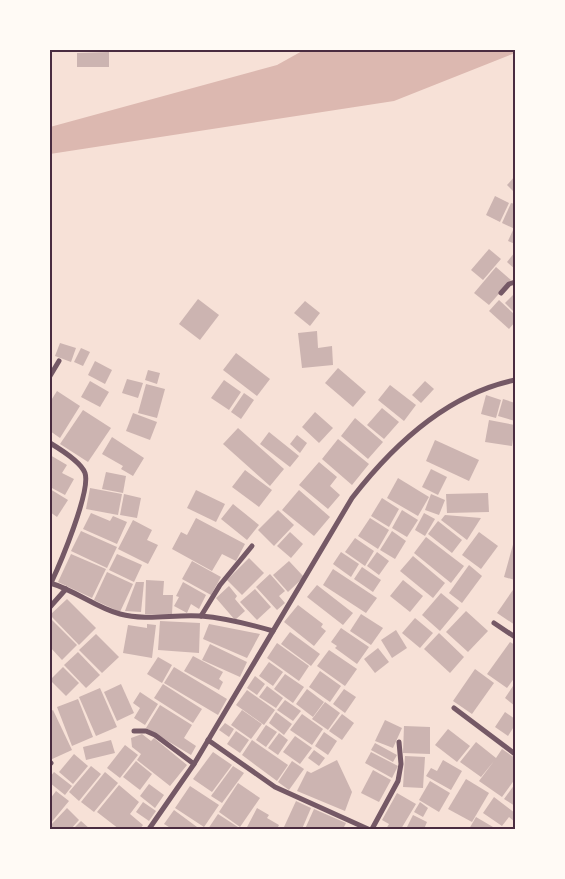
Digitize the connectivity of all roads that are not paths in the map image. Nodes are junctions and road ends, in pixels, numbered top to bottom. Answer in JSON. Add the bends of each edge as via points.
{"nodes":[{"id":1,"x":515,"y":282,"type":"edge"},
{"id":2,"x":501,"y":293,"type":"dead end"},
{"id":3,"x":59,"y":361,"type":"dead end"},
{"id":4,"x":50,"y":376,"type":"edge"},
{"id":5,"x":515,"y":380,"type":"edge"},
{"id":6,"x":50,"y":443,"type":"edge"},
{"id":7,"x":252,"y":546,"type":"dead end"},
{"id":8,"x":50,"y":583,"type":"edge"},
{"id":9,"x":66,"y":589,"type":"junction"},
{"id":10,"x":50,"y":607,"type":"edge"},
{"id":11,"x":201,"y":616,"type":"junction"},
{"id":12,"x":494,"y":623,"type":"dead end"},
{"id":13,"x":272,"y":631,"type":"junction"},
{"id":14,"x":515,"y":637,"type":"edge"},
{"id":15,"x":454,"y":708,"type":"dead end"},
{"id":16,"x":134,"y":731,"type":"dead end"},
{"id":17,"x":208,"y":740,"type":"junction"},
{"id":18,"x":399,"y":742,"type":"dead end"},
{"id":19,"x":515,"y":754,"type":"edge"},
{"id":20,"x":194,"y":764,"type":"junction"},
{"id":21,"x":149,"y":829,"type":"edge"},
{"id":22,"x":368,"y":829,"type":"edge"},
{"id":23,"x":372,"y":829,"type":"edge"}],
"edges":[{"from":1,"to":2,"type":"street"},
{"from":3,"to":4,"type":"street"},
{"from":5,"to":13,"type":"street","via":[[472,395],[428,421],[389,455],[352,498]]},
{"from":6,"to":8,"type":"street","via":[[82,467],[86,475],[73,530]]},
{"from":7,"to":11,"type":"street","via":[[220,585]]},
{"from":8,"to":9,"type":"street"},
{"from":9,"to":10,"type":"street"},
{"from":9,"to":11,"type":"street","via":[[119,614]]},
{"from":11,"to":13,"type":"street"},
{"from":12,"to":14,"type":"street"},
{"from":13,"to":17,"type":"street"},
{"from":15,"to":19,"type":"street"},
{"from":16,"to":20,"type":"street","via":[[155,735]]},
{"from":17,"to":20,"type":"street"},
{"from":17,"to":22,"type":"street","via":[[275,786]]},
{"from":18,"to":23,"type":"street","via":[[401,764],[398,781]]},
{"from":20,"to":21,"type":"street"}]}
